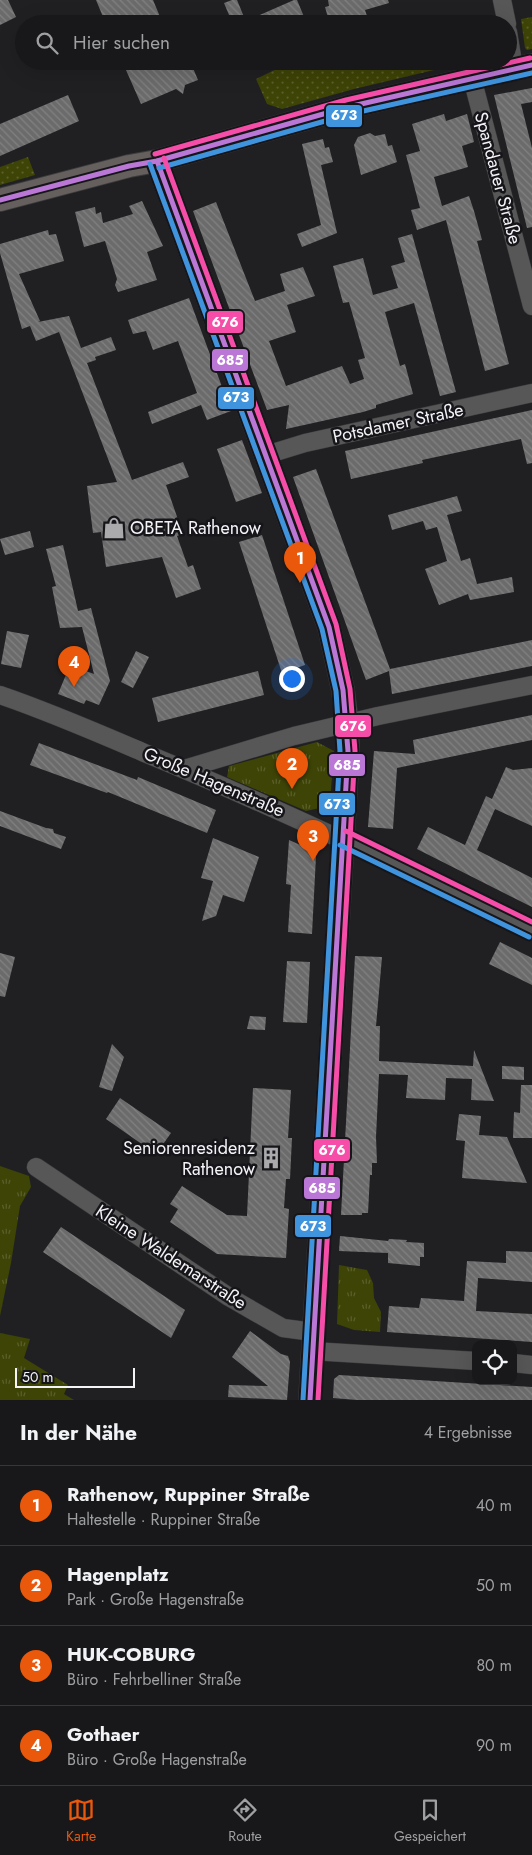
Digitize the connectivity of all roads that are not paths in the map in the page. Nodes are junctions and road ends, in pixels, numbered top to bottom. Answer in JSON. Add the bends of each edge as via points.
{"nodes":[{"id":1,"x":502,"y":0,"type":"edge"},
{"id":2,"x":505,"y":15,"type":"edge"},
{"id":3,"x":517,"y":53,"type":"edge"},
{"id":4,"x":523,"y":67,"type":"edge"},
{"id":5,"x":509,"y":70,"type":"edge"},
{"id":6,"x":472,"y":78,"type":"junction"},
{"id":7,"x":157,"y":161,"type":"junction"},
{"id":8,"x":0,"y":200,"type":"edge"},
{"id":9,"x":532,"y":306,"type":"edge"},
{"id":10,"x":532,"y":393,"type":"edge"},
{"id":11,"x":266,"y":455,"type":"junction"},
{"id":12,"x":532,"y":686,"type":"edge"},
{"id":13,"x":0,"y":695,"type":"edge"},
{"id":14,"x":347,"y":723,"type":"junction"},
{"id":15,"x":184,"y":769,"type":"junction"},
{"id":16,"x":343,"y":838,"type":"junction"},
{"id":17,"x":532,"y":930,"type":"edge"},
{"id":18,"x":36,"y":1168,"type":"dead end"},
{"id":19,"x":312,"y":1342,"type":"junction"},
{"id":20,"x":472,"y":1361,"type":"edge"},
{"id":21,"x":517,"y":1363,"type":"edge"},
{"id":22,"x":532,"y":1365,"type":"edge"},
{"id":23,"x":310,"y":1400,"type":"edge"}],
"edges":[{"from":1,"to":2,"type":"street"},
{"from":3,"to":4,"type":"street"},
{"from":5,"to":6,"type":"main road"},
{"from":6,"to":7,"type":"main road","via":[[348,107]]},
{"from":6,"to":9,"type":"street","name":"Spandauer Straße"},
{"from":7,"to":8,"type":"main road"},
{"from":7,"to":11,"type":"main road"},
{"from":10,"to":11,"type":"street","name":"Potsdamer Straße","via":[[314,441]]},
{"from":11,"to":14,"type":"main road","via":[[329,627]]},
{"from":12,"to":14,"type":"street"},
{"from":13,"to":15,"type":"street","name":"Große Hagenstraße","via":[[37,707]]},
{"from":14,"to":15,"type":"street"},
{"from":14,"to":16,"type":"main road"},
{"from":15,"to":16,"type":"street","name":"Große Hagenstraße"},
{"from":16,"to":17,"type":"street","name":"Große Hagenstraße"},
{"from":16,"to":19,"type":"main road"},
{"from":18,"to":19,"type":"street","name":"Kleine Waldemarstraße","via":[[229,1297]]},
{"from":19,"to":20,"type":"street","name":"Kleine Waldemarstraße"},
{"from":19,"to":23,"type":"main road"},
{"from":21,"to":22,"type":"street"}]}
